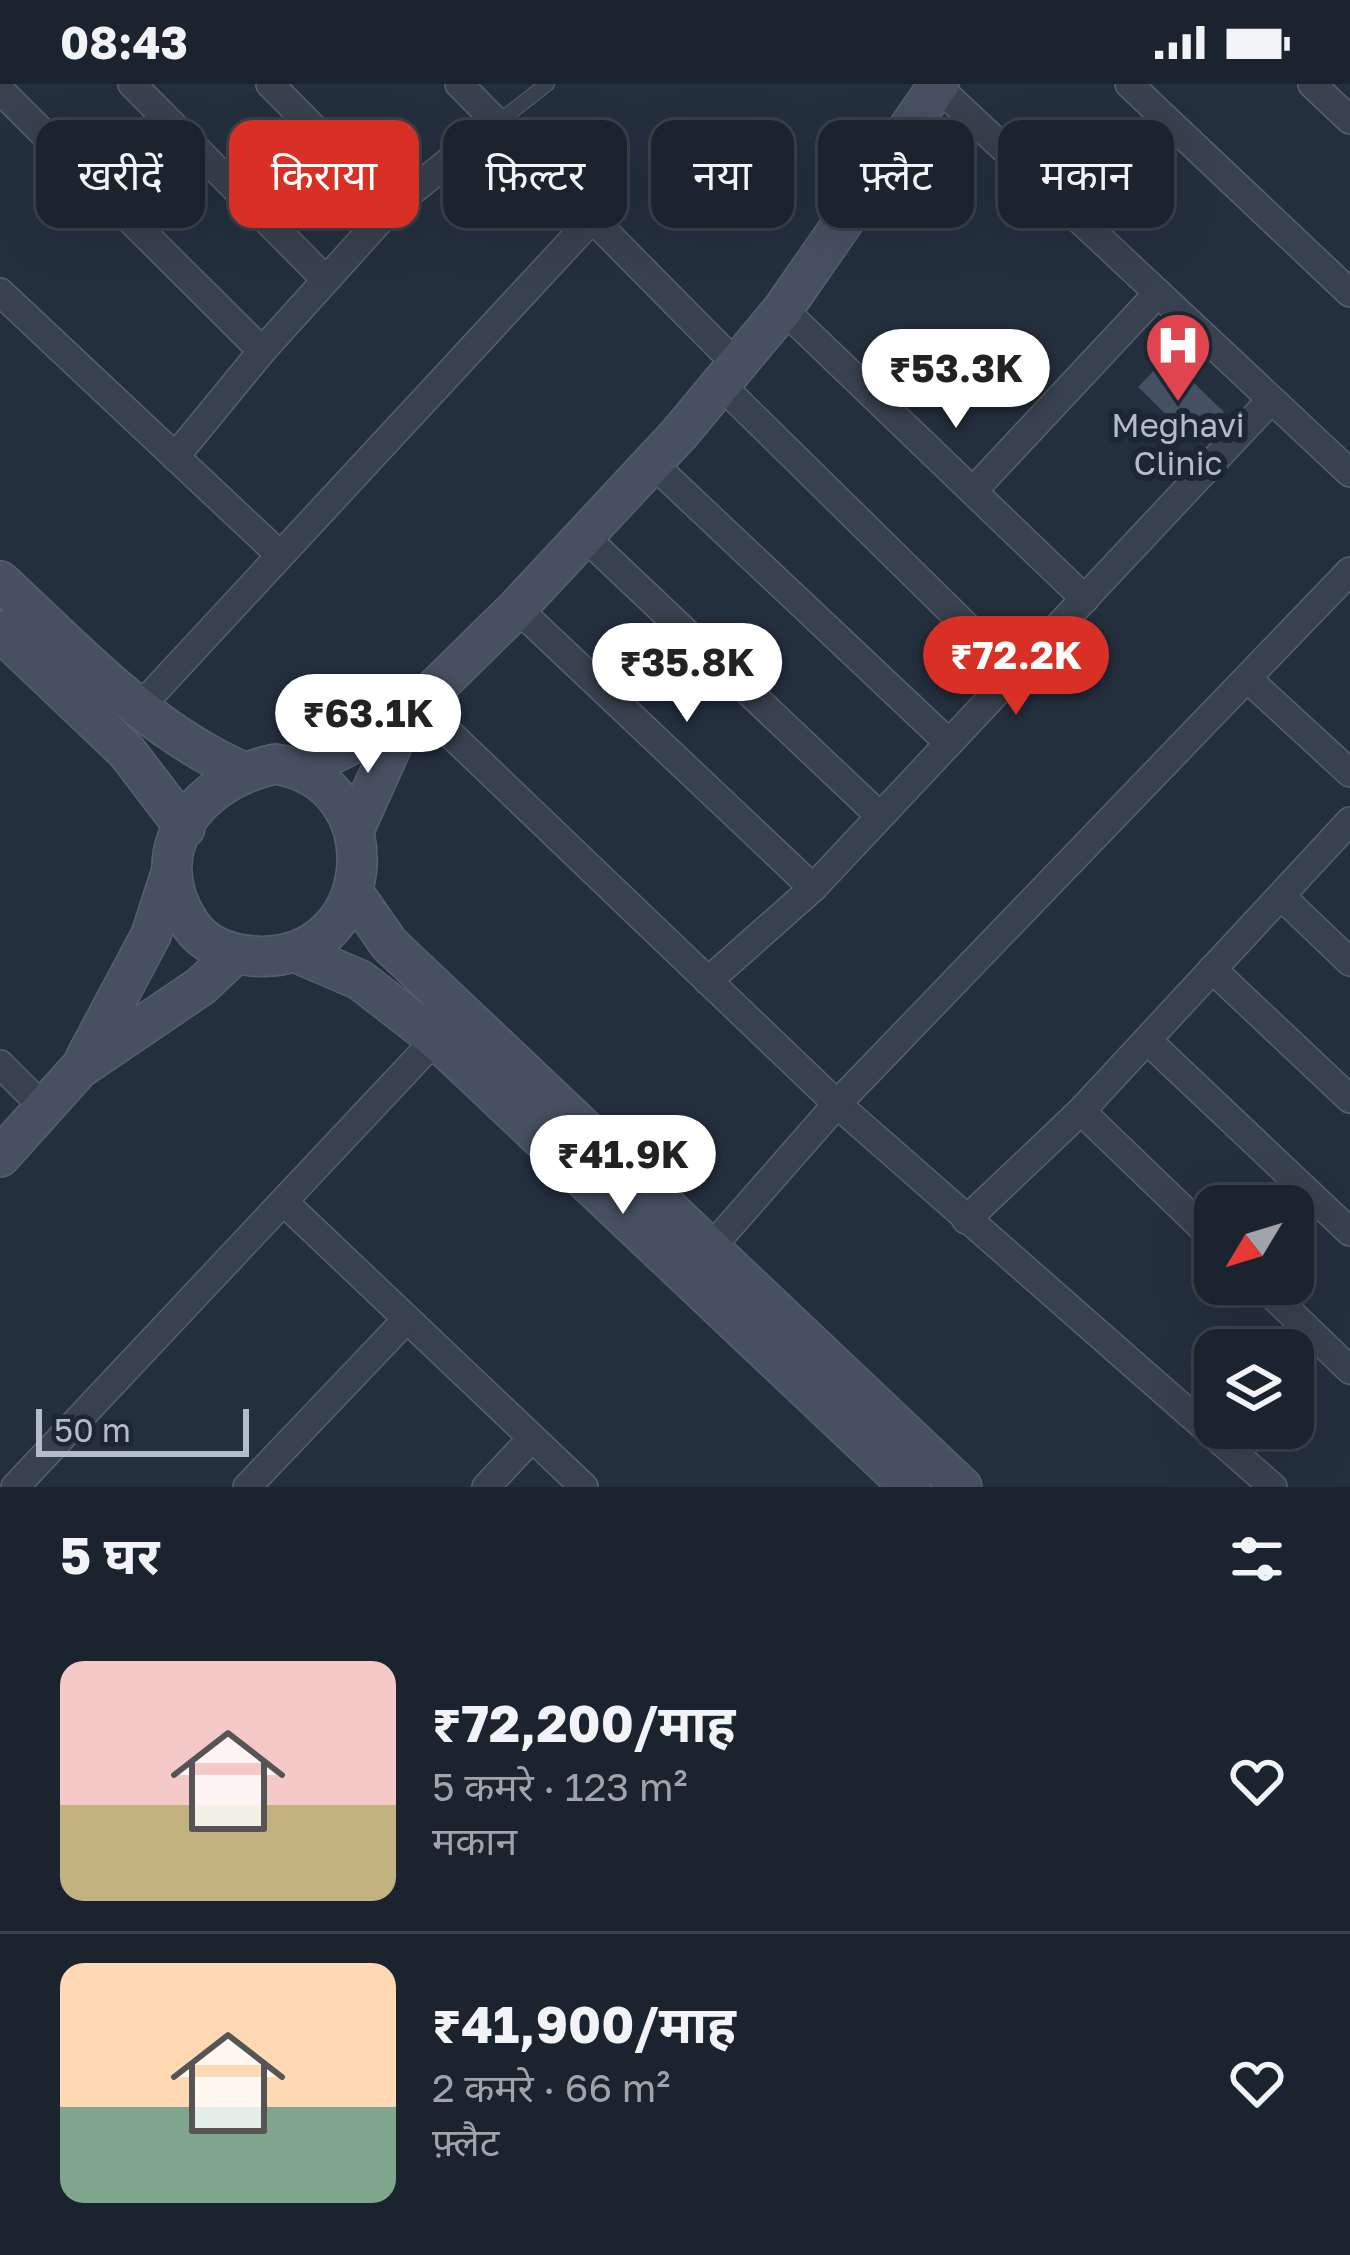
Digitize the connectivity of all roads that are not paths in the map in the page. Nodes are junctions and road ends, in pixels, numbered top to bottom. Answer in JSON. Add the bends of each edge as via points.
{"nodes":[{"id":1,"x":132,"y":84,"type":"edge"},
{"id":2,"x":270,"y":84,"type":"edge"},
{"id":3,"x":459,"y":84,"type":"edge"},
{"id":4,"x":547,"y":84,"type":"edge"},
{"id":5,"x":1129,"y":84,"type":"edge"},
{"id":6,"x":1312,"y":84,"type":"edge"},
{"id":7,"x":938,"y":85,"type":"edge"},
{"id":8,"x":0,"y":90,"type":"edge"},
{"id":9,"x":1350,"y":119,"type":"edge"},
{"id":10,"x":306,"y":120,"type":"edge"},
{"id":11,"x":493,"y":120,"type":"edge"},
{"id":12,"x":500,"y":120,"type":"edge"},
{"id":13,"x":443,"y":166,"type":"edge"},
{"id":14,"x":419,"y":185,"type":"edge"},
{"id":15,"x":373,"y":228,"type":"edge"},
{"id":16,"x":584,"y":228,"type":"edge"},
{"id":17,"x":602,"y":228,"type":"edge"},
{"id":18,"x":326,"y":279,"type":"junction"},
{"id":19,"x":0,"y":292,"type":"edge"},
{"id":20,"x":1350,"y":292,"type":"edge"},
{"id":21,"x":1158,"y":293,"type":"junction"},
{"id":22,"x":783,"y":309,"type":"junction"},
{"id":23,"x":262,"y":351,"type":"junction"},
{"id":24,"x":729,"y":375,"type":"junction"},
{"id":25,"x":1271,"y":400,"type":"junction"},
{"id":26,"x":175,"y":457,"type":"junction"},
{"id":27,"x":652,"y":463,"type":"junction"},
{"id":28,"x":1350,"y":473,"type":"edge"},
{"id":29,"x":973,"y":491,"type":"junction"},
{"id":30,"x":584,"y":536,"type":"junction"},
{"id":31,"x":280,"y":555,"type":"junction"},
{"id":32,"x":1350,"y":571,"type":"edge"},
{"id":33,"x":0,"y":580,"type":"edge"},
{"id":34,"x":1085,"y":599,"type":"junction"},
{"id":35,"x":517,"y":608,"type":"junction"},
{"id":36,"x":0,"y":631,"type":"edge"},
{"id":37,"x":1015,"y":674,"type":"junction"},
{"id":38,"x":1248,"y":679,"type":"junction"},
{"id":39,"x":139,"y":708,"type":"junction"},
{"id":40,"x":411,"y":711,"type":"junction"},
{"id":41,"x":950,"y":743,"type":"junction"},
{"id":42,"x":302,"y":768,"type":"junction"},
{"id":43,"x":241,"y":771,"type":"junction"},
{"id":44,"x":1350,"y":773,"type":"edge"},
{"id":45,"x":880,"y":816,"type":"junction"},
{"id":46,"x":1350,"y":821,"type":"edge"},
{"id":47,"x":184,"y":828,"type":"junction"},
{"id":48,"x":355,"y":828,"type":"junction"},
{"id":49,"x":170,"y":873,"type":"junction"},
{"id":50,"x":813,"y":888,"type":"junction"},
{"id":51,"x":353,"y":892,"type":"junction"},
{"id":52,"x":1280,"y":896,"type":"junction"},
{"id":53,"x":295,"y":952,"type":"junction"},
{"id":54,"x":234,"y":955,"type":"junction"},
{"id":55,"x":1350,"y":962,"type":"edge"},
{"id":56,"x":1212,"y":969,"type":"junction"},
{"id":57,"x":708,"y":981,"type":"junction"},
{"id":58,"x":436,"y":1039,"type":"junction"},
{"id":59,"x":1147,"y":1040,"type":"junction"},
{"id":60,"x":0,"y":1064,"type":"edge"},
{"id":61,"x":79,"y":1069,"type":"junction"},
{"id":62,"x":1350,"y":1099,"type":"edge"},
{"id":63,"x":837,"y":1104,"type":"junction"},
{"id":64,"x":44,"y":1108,"type":"junction"},
{"id":65,"x":1081,"y":1111,"type":"junction"},
{"id":66,"x":0,"y":1157,"type":"edge"},
{"id":67,"x":285,"y":1203,"type":"junction"},
{"id":68,"x":966,"y":1220,"type":"junction"},
{"id":69,"x":1194,"y":1220,"type":"edge"},
{"id":70,"x":1350,"y":1232,"type":"edge"},
{"id":71,"x":699,"y":1262,"type":"junction"},
{"id":72,"x":1283,"y":1305,"type":"edge"},
{"id":73,"x":407,"y":1319,"type":"junction"},
{"id":74,"x":1350,"y":1370,"type":"edge"},
{"id":75,"x":532,"y":1438,"type":"junction"},
{"id":76,"x":15,"y":1487,"type":"edge"},
{"id":77,"x":247,"y":1487,"type":"edge"},
{"id":78,"x":486,"y":1487,"type":"edge"},
{"id":79,"x":584,"y":1487,"type":"edge"},
{"id":80,"x":910,"y":1487,"type":"edge"},
{"id":81,"x":962,"y":1487,"type":"edge"},
{"id":82,"x":1273,"y":1487,"type":"edge"}],
"edges":[{"from":1,"to":18,"type":"street"},
{"from":2,"to":10,"type":"street"},
{"from":3,"to":11,"type":"street"},
{"from":4,"to":12,"type":"lane"},
{"from":5,"to":20,"type":"street"},
{"from":6,"to":9,"type":"street"},
{"from":7,"to":21,"type":"street"},
{"from":7,"to":22,"type":"street"},
{"from":8,"to":23,"type":"street"},
{"from":13,"to":14,"type":"street"},
{"from":15,"to":18,"type":"street"},
{"from":16,"to":31,"type":"street"},
{"from":17,"to":24,"type":"street"},
{"from":18,"to":23,"type":"street"},
{"from":19,"to":26,"type":"street"},
{"from":21,"to":25,"type":"street"},
{"from":21,"to":29,"type":"street"},
{"from":22,"to":24,"type":"street"},
{"from":22,"to":29,"type":"street"},
{"from":23,"to":26,"type":"street"},
{"from":24,"to":27,"type":"street"},
{"from":24,"to":37,"type":"street"},
{"from":25,"to":28,"type":"street"},
{"from":25,"to":34,"type":"street"},
{"from":26,"to":31,"type":"street"},
{"from":27,"to":30,"type":"street"},
{"from":27,"to":41,"type":"street"},
{"from":29,"to":34,"type":"street"},
{"from":30,"to":35,"type":"street"},
{"from":30,"to":45,"type":"street"},
{"from":31,"to":39,"type":"street"},
{"from":32,"to":38,"type":"street"},
{"from":33,"to":39,"type":"street"},
{"from":34,"to":37,"type":"street"},
{"from":35,"to":40,"type":"street"},
{"from":35,"to":50,"type":"street"},
{"from":36,"to":47,"type":"street","via":[[128,752]]},
{"from":37,"to":41,"type":"street"},
{"from":38,"to":44,"type":"street"},
{"from":38,"to":63,"type":"street"},
{"from":39,"to":43,"type":"street","via":[[187,745]]},
{"from":40,"to":42,"type":"street"},
{"from":40,"to":48,"type":"street"},
{"from":40,"to":57,"type":"street"},
{"from":41,"to":45,"type":"street"},
{"from":42,"to":43,"type":"street"},
{"from":42,"to":48,"type":"street"},
{"from":43,"to":47,"type":"street","via":[[210,790]]},
{"from":45,"to":50,"type":"street"},
{"from":46,"to":52,"type":"street"},
{"from":47,"to":49,"type":"street"},
{"from":48,"to":51,"type":"street"},
{"from":49,"to":54,"type":"street","via":[[194,930]]},
{"from":49,"to":61,"type":"street","via":[[151,935]]},
{"from":50,"to":57,"type":"street"},
{"from":51,"to":53,"type":"street","via":[[342,917]]},
{"from":51,"to":71,"type":"street","via":[[388,944]]},
{"from":52,"to":55,"type":"street"},
{"from":52,"to":56,"type":"street"},
{"from":53,"to":54,"type":"street"},
{"from":53,"to":58,"type":"street","via":[[360,980]]},
{"from":54,"to":61,"type":"street"},
{"from":56,"to":59,"type":"street"},
{"from":56,"to":62,"type":"street"},
{"from":57,"to":63,"type":"street"},
{"from":58,"to":67,"type":"street"},
{"from":58,"to":71,"type":"street"},
{"from":59,"to":65,"type":"street"},
{"from":59,"to":70,"type":"street"},
{"from":60,"to":64,"type":"street"},
{"from":61,"to":64,"type":"street"},
{"from":63,"to":68,"type":"street"},
{"from":63,"to":71,"type":"street"},
{"from":64,"to":66,"type":"street"},
{"from":65,"to":68,"type":"street"},
{"from":65,"to":69,"type":"street"},
{"from":67,"to":73,"type":"street"},
{"from":67,"to":76,"type":"street"},
{"from":68,"to":82,"type":"street"},
{"from":71,"to":80,"type":"street"},
{"from":71,"to":81,"type":"street"},
{"from":72,"to":74,"type":"street"},
{"from":73,"to":75,"type":"street"},
{"from":73,"to":77,"type":"street"},
{"from":75,"to":78,"type":"street"},
{"from":75,"to":79,"type":"street"}]}
